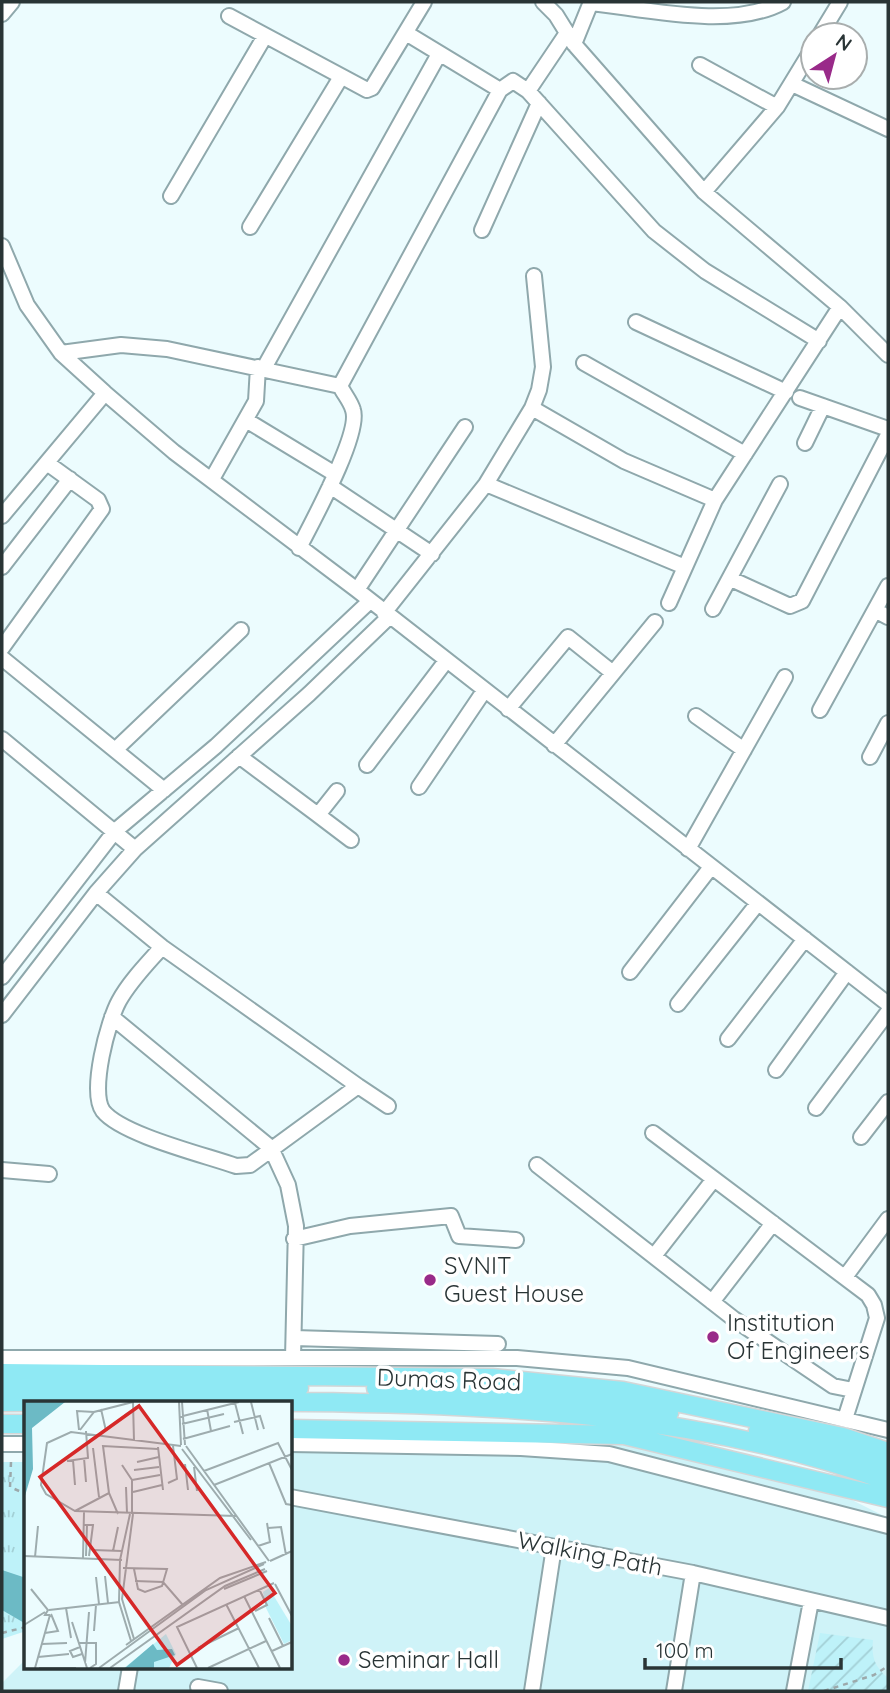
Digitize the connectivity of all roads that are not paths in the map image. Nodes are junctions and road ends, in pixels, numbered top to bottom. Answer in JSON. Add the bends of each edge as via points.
{"nodes":[{"id":1,"x":12,"y":2,"type":"edge"},
{"id":2,"x":424,"y":2,"type":"edge"},
{"id":3,"x":542,"y":2,"type":"edge"},
{"id":4,"x":591,"y":2,"type":"edge"},
{"id":5,"x":783,"y":2,"type":"edge"},
{"id":6,"x":840,"y":2,"type":"edge"},
{"id":7,"x":2,"y":14,"type":"edge"},
{"id":8,"x":229,"y":16,"type":"dead end"},
{"id":9,"x":828,"y":21,"type":"edge"},
{"id":10,"x":406,"y":33,"type":"junction"},
{"id":11,"x":265,"y":36,"type":"junction"},
{"id":12,"x":570,"y":39,"type":"junction"},
{"id":13,"x":439,"y":54,"type":"junction"},
{"id":14,"x":700,"y":65,"type":"dead end"},
{"id":15,"x":799,"y":72,"type":"edge"},
{"id":16,"x":341,"y":77,"type":"junction"},
{"id":17,"x":792,"y":84,"type":"junction"},
{"id":18,"x":500,"y":90,"type":"junction"},
{"id":19,"x":528,"y":91,"type":"junction"},
{"id":20,"x":539,"y":103,"type":"junction"},
{"id":21,"x":777,"y":107,"type":"junction"},
{"id":22,"x":888,"y":129,"type":"edge"},
{"id":23,"x":704,"y":192,"type":"junction"},
{"id":24,"x":171,"y":196,"type":"dead end"},
{"id":25,"x":250,"y":227,"type":"dead end"},
{"id":26,"x":482,"y":230,"type":"dead end"},
{"id":27,"x":2,"y":246,"type":"edge"},
{"id":28,"x":534,"y":276,"type":"dead end"},
{"id":29,"x":839,"y":307,"type":"junction"},
{"id":30,"x":636,"y":322,"type":"dead end"},
{"id":31,"x":819,"y":341,"type":"junction"},
{"id":32,"x":61,"y":353,"type":"junction"},
{"id":33,"x":888,"y":355,"type":"edge"},
{"id":34,"x":584,"y":363,"type":"dead end"},
{"id":35,"x":261,"y":368,"type":"junction"},
{"id":36,"x":340,"y":386,"type":"junction"},
{"id":37,"x":105,"y":393,"type":"junction"},
{"id":38,"x":793,"y":395,"type":"junction"},
{"id":39,"x":823,"y":405,"type":"junction"},
{"id":40,"x":532,"y":408,"type":"junction"},
{"id":41,"x":246,"y":420,"type":"junction"},
{"id":42,"x":465,"y":427,"type":"dead end"},
{"id":43,"x":888,"y":429,"type":"edge"},
{"id":44,"x":888,"y":435,"type":"edge"},
{"id":45,"x":805,"y":443,"type":"dead end"},
{"id":46,"x":745,"y":454,"type":"junction"},
{"id":47,"x":47,"y":463,"type":"junction"},
{"id":48,"x":70,"y":479,"type":"junction"},
{"id":49,"x":212,"y":479,"type":"junction"},
{"id":50,"x":333,"y":480,"type":"junction"},
{"id":51,"x":486,"y":484,"type":"junction"},
{"id":52,"x":780,"y":484,"type":"dead end"},
{"id":53,"x":715,"y":500,"type":"junction"},
{"id":54,"x":2,"y":516,"type":"edge"},
{"id":55,"x":398,"y":529,"type":"junction"},
{"id":56,"x":299,"y":548,"type":"junction"},
{"id":57,"x":432,"y":554,"type":"junction"},
{"id":58,"x":2,"y":567,"type":"edge"},
{"id":59,"x":685,"y":567,"type":"junction"},
{"id":60,"x":731,"y":579,"type":"junction"},
{"id":61,"x":888,"y":586,"type":"edge"},
{"id":62,"x":357,"y":590,"type":"junction"},
{"id":63,"x":370,"y":601,"type":"junction"},
{"id":64,"x":669,"y":603,"type":"dead end"},
{"id":65,"x":713,"y":609,"type":"dead end"},
{"id":66,"x":875,"y":610,"type":"junction"},
{"id":67,"x":387,"y":615,"type":"junction"},
{"id":68,"x":888,"y":617,"type":"edge"},
{"id":69,"x":655,"y":622,"type":"dead end"},
{"id":70,"x":241,"y":630,"type":"dead end"},
{"id":71,"x":2,"y":648,"type":"edge"},
{"id":72,"x":2,"y":658,"type":"edge"},
{"id":73,"x":446,"y":661,"type":"junction"},
{"id":74,"x":613,"y":673,"type":"junction"},
{"id":75,"x":785,"y":677,"type":"dead end"},
{"id":76,"x":484,"y":691,"type":"junction"},
{"id":77,"x":508,"y":709,"type":"junction"},
{"id":78,"x":820,"y":710,"type":"dead end"},
{"id":79,"x":696,"y":716,"type":"dead end"},
{"id":80,"x":888,"y":723,"type":"edge"},
{"id":81,"x":2,"y":739,"type":"edge"},
{"id":82,"x":554,"y":745,"type":"junction"},
{"id":83,"x":115,"y":750,"type":"junction"},
{"id":84,"x":744,"y":750,"type":"junction"},
{"id":85,"x":239,"y":756,"type":"junction"},
{"id":86,"x":870,"y":757,"type":"dead end"},
{"id":87,"x":368,"y":765,"type":"dead end"},
{"id":88,"x":419,"y":787,"type":"dead end"},
{"id":89,"x":164,"y":790,"type":"junction"},
{"id":90,"x":337,"y":790,"type":"dead end"},
{"id":91,"x":318,"y":815,"type":"junction"},
{"id":92,"x":115,"y":831,"type":"junction"},
{"id":93,"x":351,"y":840,"type":"dead end"},
{"id":94,"x":135,"y":849,"type":"junction"},
{"id":95,"x":688,"y":849,"type":"junction"},
{"id":96,"x":711,"y":867,"type":"junction"},
{"id":97,"x":96,"y":893,"type":"junction"},
{"id":98,"x":758,"y":903,"type":"junction"},
{"id":99,"x":804,"y":939,"type":"junction"},
{"id":100,"x":162,"y":947,"type":"junction"},
{"id":101,"x":630,"y":972,"type":"dead end"},
{"id":102,"x":847,"y":972,"type":"junction"},
{"id":103,"x":2,"y":977,"type":"edge"},
{"id":104,"x":678,"y":1004,"type":"dead end"},
{"id":105,"x":888,"y":1004,"type":"edge"},
{"id":106,"x":888,"y":1012,"type":"edge"},
{"id":107,"x":2,"y":1015,"type":"edge"},
{"id":108,"x":112,"y":1017,"type":"junction"},
{"id":109,"x":728,"y":1039,"type":"dead end"},
{"id":110,"x":776,"y":1070,"type":"dead end"},
{"id":111,"x":358,"y":1086,"type":"junction"},
{"id":112,"x":888,"y":1102,"type":"edge"},
{"id":113,"x":388,"y":1106,"type":"dead end"},
{"id":114,"x":816,"y":1108,"type":"dead end"},
{"id":115,"x":653,"y":1133,"type":"dead end"},
{"id":116,"x":861,"y":1137,"type":"dead end"},
{"id":117,"x":271,"y":1148,"type":"junction"},
{"id":118,"x":537,"y":1165,"type":"dead end"},
{"id":119,"x":2,"y":1170,"type":"edge"},
{"id":120,"x":49,"y":1174,"type":"dead end"},
{"id":121,"x":714,"y":1179,"type":"junction"},
{"id":122,"x":888,"y":1219,"type":"edge"},
{"id":123,"x":773,"y":1223,"type":"junction"},
{"id":124,"x":294,"y":1239,"type":"junction"},
{"id":125,"x":516,"y":1240,"type":"dead end"},
{"id":126,"x":654,"y":1256,"type":"junction"},
{"id":127,"x":845,"y":1276,"type":"junction"},
{"id":128,"x":712,"y":1302,"type":"junction"},
{"id":129,"x":293,"y":1338,"type":"junction"},
{"id":130,"x":498,"y":1344,"type":"dead end"},
{"id":131,"x":2,"y":1358,"type":"edge"},
{"id":132,"x":293,"y":1358,"type":"junction"},
{"id":133,"x":2,"y":1373,"type":"edge"},
{"id":134,"x":2,"y":1388,"type":"edge"},
{"id":135,"x":853,"y":1390,"type":"junction"},
{"id":136,"x":2,"y":1402,"type":"edge"},
{"id":137,"x":24,"y":1402,"type":"edge"},
{"id":138,"x":292,"y":1403,"type":"edge"},
{"id":139,"x":845,"y":1419,"type":"junction"},
{"id":140,"x":2,"y":1424,"type":"edge"},
{"id":141,"x":24,"y":1424,"type":"edge"},
{"id":142,"x":292,"y":1429,"type":"edge"},
{"id":143,"x":888,"y":1430,"type":"edge"},
{"id":144,"x":2,"y":1444,"type":"edge"},
{"id":145,"x":24,"y":1444,"type":"edge"},
{"id":146,"x":292,"y":1444,"type":"edge"},
{"id":147,"x":888,"y":1452,"type":"edge"},
{"id":148,"x":888,"y":1465,"type":"edge"},
{"id":149,"x":888,"y":1481,"type":"edge"},
{"id":150,"x":292,"y":1497,"type":"edge"},
{"id":151,"x":888,"y":1498,"type":"edge"},
{"id":152,"x":888,"y":1526,"type":"edge"},
{"id":153,"x":554,"y":1547,"type":"junction"},
{"id":154,"x":693,"y":1573,"type":"junction"},
{"id":155,"x":811,"y":1601,"type":"junction"},
{"id":156,"x":888,"y":1618,"type":"edge"},
{"id":157,"x":130,"y":1668,"type":"edge"},
{"id":158,"x":198,"y":1687,"type":"dead end"},
{"id":159,"x":126,"y":1691,"type":"edge"},
{"id":160,"x":219,"y":1691,"type":"edge"},
{"id":161,"x":532,"y":1691,"type":"edge"},
{"id":162,"x":674,"y":1691,"type":"edge"},
{"id":163,"x":794,"y":1691,"type":"edge"}],
"edges":[{"from":1,"to":7,"type":"street"},
{"from":2,"to":10,"type":"street"},
{"from":3,"to":12,"type":"street"},
{"from":4,"to":5,"type":"street","via":[[680,13],[751,14]]},
{"from":4,"to":12,"type":"street"},
{"from":6,"to":9,"type":"street"},
{"from":8,"to":11,"type":"street"},
{"from":10,"to":13,"type":"street"},
{"from":10,"to":16,"type":"street","via":[[372,88],[361,88]]},
{"from":11,"to":16,"type":"street"},
{"from":11,"to":24,"type":"street"},
{"from":12,"to":19,"type":"street"},
{"from":12,"to":23,"type":"street"},
{"from":13,"to":18,"type":"street"},
{"from":13,"to":35,"type":"street"},
{"from":14,"to":21,"type":"street"},
{"from":15,"to":17,"type":"street"},
{"from":16,"to":25,"type":"street"},
{"from":17,"to":21,"type":"street"},
{"from":17,"to":22,"type":"street"},
{"from":18,"to":19,"type":"street","via":[[513,81]]},
{"from":18,"to":36,"type":"street"},
{"from":19,"to":20,"type":"street"},
{"from":20,"to":26,"type":"street"},
{"from":20,"to":31,"type":"street","via":[[654,232],[705,271]]},
{"from":21,"to":23,"type":"street"},
{"from":23,"to":29,"type":"street"},
{"from":27,"to":32,"type":"street","via":[[27,305]]},
{"from":28,"to":40,"type":"street","via":[[543,367]]},
{"from":29,"to":31,"type":"street"},
{"from":29,"to":33,"type":"street"},
{"from":30,"to":38,"type":"street"},
{"from":31,"to":38,"type":"street"},
{"from":32,"to":35,"type":"street","via":[[121,345],[167,349]]},
{"from":32,"to":37,"type":"street"},
{"from":34,"to":46,"type":"street"},
{"from":35,"to":36,"type":"street"},
{"from":35,"to":41,"type":"street","via":[[257,396]]},
{"from":36,"to":50,"type":"street","via":[[354,411],[354,424]]},
{"from":37,"to":47,"type":"street"},
{"from":37,"to":49,"type":"street"},
{"from":38,"to":39,"type":"street"},
{"from":38,"to":46,"type":"street"},
{"from":39,"to":43,"type":"street"},
{"from":39,"to":45,"type":"street"},
{"from":40,"to":51,"type":"street"},
{"from":40,"to":53,"type":"street","via":[[624,461]]},
{"from":41,"to":49,"type":"street"},
{"from":41,"to":50,"type":"street"},
{"from":42,"to":55,"type":"street"},
{"from":44,"to":60,"type":"street","via":[[802,601],[790,606]]},
{"from":46,"to":53,"type":"street"},
{"from":47,"to":48,"type":"street"},
{"from":47,"to":54,"type":"street"},
{"from":48,"to":58,"type":"street"},
{"from":48,"to":71,"type":"street","via":[[99,500],[102,509]]},
{"from":49,"to":56,"type":"street"},
{"from":50,"to":55,"type":"street"},
{"from":50,"to":56,"type":"street"},
{"from":51,"to":57,"type":"street"},
{"from":51,"to":59,"type":"street"},
{"from":52,"to":60,"type":"street"},
{"from":53,"to":59,"type":"street"},
{"from":55,"to":57,"type":"street"},
{"from":55,"to":62,"type":"street"},
{"from":56,"to":62,"type":"street"},
{"from":57,"to":67,"type":"street"},
{"from":59,"to":64,"type":"street"},
{"from":60,"to":65,"type":"street"},
{"from":61,"to":66,"type":"street"},
{"from":62,"to":63,"type":"street"},
{"from":63,"to":67,"type":"street"},
{"from":63,"to":89,"type":"street"},
{"from":66,"to":68,"type":"street"},
{"from":66,"to":78,"type":"street"},
{"from":67,"to":73,"type":"street"},
{"from":67,"to":85,"type":"street"},
{"from":69,"to":74,"type":"street"},
{"from":70,"to":83,"type":"street"},
{"from":72,"to":83,"type":"street"},
{"from":73,"to":76,"type":"street"},
{"from":73,"to":87,"type":"street"},
{"from":74,"to":77,"type":"street","via":[[568,637]]},
{"from":74,"to":82,"type":"street"},
{"from":75,"to":84,"type":"street"},
{"from":76,"to":77,"type":"street"},
{"from":76,"to":88,"type":"street"},
{"from":77,"to":82,"type":"street"},
{"from":79,"to":84,"type":"street"},
{"from":80,"to":86,"type":"street"},
{"from":81,"to":92,"type":"street"},
{"from":82,"to":95,"type":"street"},
{"from":83,"to":89,"type":"street"},
{"from":84,"to":95,"type":"street"},
{"from":85,"to":91,"type":"street"},
{"from":85,"to":94,"type":"street"},
{"from":89,"to":92,"type":"street"},
{"from":90,"to":91,"type":"street"},
{"from":91,"to":93,"type":"street"},
{"from":92,"to":94,"type":"street"},
{"from":92,"to":103,"type":"street"},
{"from":94,"to":97,"type":"street"},
{"from":95,"to":96,"type":"street"},
{"from":96,"to":98,"type":"street"},
{"from":96,"to":101,"type":"street"},
{"from":97,"to":100,"type":"street"},
{"from":97,"to":107,"type":"street"},
{"from":98,"to":99,"type":"street"},
{"from":98,"to":104,"type":"street"},
{"from":99,"to":102,"type":"street"},
{"from":99,"to":109,"type":"street"},
{"from":100,"to":108,"type":"street","via":[[131,981]]},
{"from":100,"to":111,"type":"street"},
{"from":102,"to":105,"type":"street"},
{"from":102,"to":110,"type":"street"},
{"from":106,"to":114,"type":"street"},
{"from":108,"to":117,"type":"street"},
{"from":108,"to":117,"type":"street","via":[[98,1078],[103,1111],[134,1131],[236,1166],[250,1165]]},
{"from":111,"to":113,"type":"street"},
{"from":111,"to":117,"type":"street"},
{"from":112,"to":116,"type":"street"},
{"from":115,"to":121,"type":"street"},
{"from":117,"to":124,"type":"street","via":[[288,1185]]},
{"from":118,"to":126,"type":"street"},
{"from":119,"to":120,"type":"street"},
{"from":121,"to":123,"type":"street"},
{"from":121,"to":126,"type":"street"},
{"from":122,"to":127,"type":"street"},
{"from":123,"to":127,"type":"street"},
{"from":123,"to":128,"type":"street"},
{"from":124,"to":125,"type":"street","via":[[350,1226],[451,1216],[460,1236]]},
{"from":124,"to":129,"type":"street"},
{"from":126,"to":128,"type":"street"},
{"from":127,"to":135,"type":"street","via":[[868,1295],[877,1318]]},
{"from":128,"to":135,"type":"street","via":[[833,1386]]},
{"from":129,"to":130,"type":"street"},
{"from":129,"to":132,"type":"street"},
{"from":131,"to":132,"type":"street"},
{"from":132,"to":139,"type":"street","via":[[517,1358],[628,1368]]},
{"from":133,"to":147,"type":"main road","name":"Dumas Road","via":[[492,1378],[623,1391],[843,1437]]},
{"from":134,"to":148,"type":"main road","via":[[370,1388],[585,1400],[764,1432]]},
{"from":135,"to":139,"type":"street"},
{"from":136,"to":137,"type":"main road"},
{"from":138,"to":149,"type":"main road","via":[[405,1403],[638,1419],[760,1443]]},
{"from":139,"to":143,"type":"street"},
{"from":140,"to":141,"type":"main road"},
{"from":142,"to":151,"type":"main road","name":"Dumas Road","via":[[624,1434]]},
{"from":144,"to":145,"type":"street"},
{"from":146,"to":152,"type":"street","via":[[609,1454]]},
{"from":150,"to":153,"type":"street","name":"Walking Path"},
{"from":153,"to":154,"type":"street","name":"Walking Path"},
{"from":153,"to":161,"type":"street"},
{"from":154,"to":155,"type":"street","name":"Walking Path"},
{"from":154,"to":162,"type":"street"},
{"from":155,"to":156,"type":"street","name":"Walking Path"},
{"from":155,"to":163,"type":"street"},
{"from":157,"to":159,"type":"street"},
{"from":158,"to":160,"type":"street"}]}
